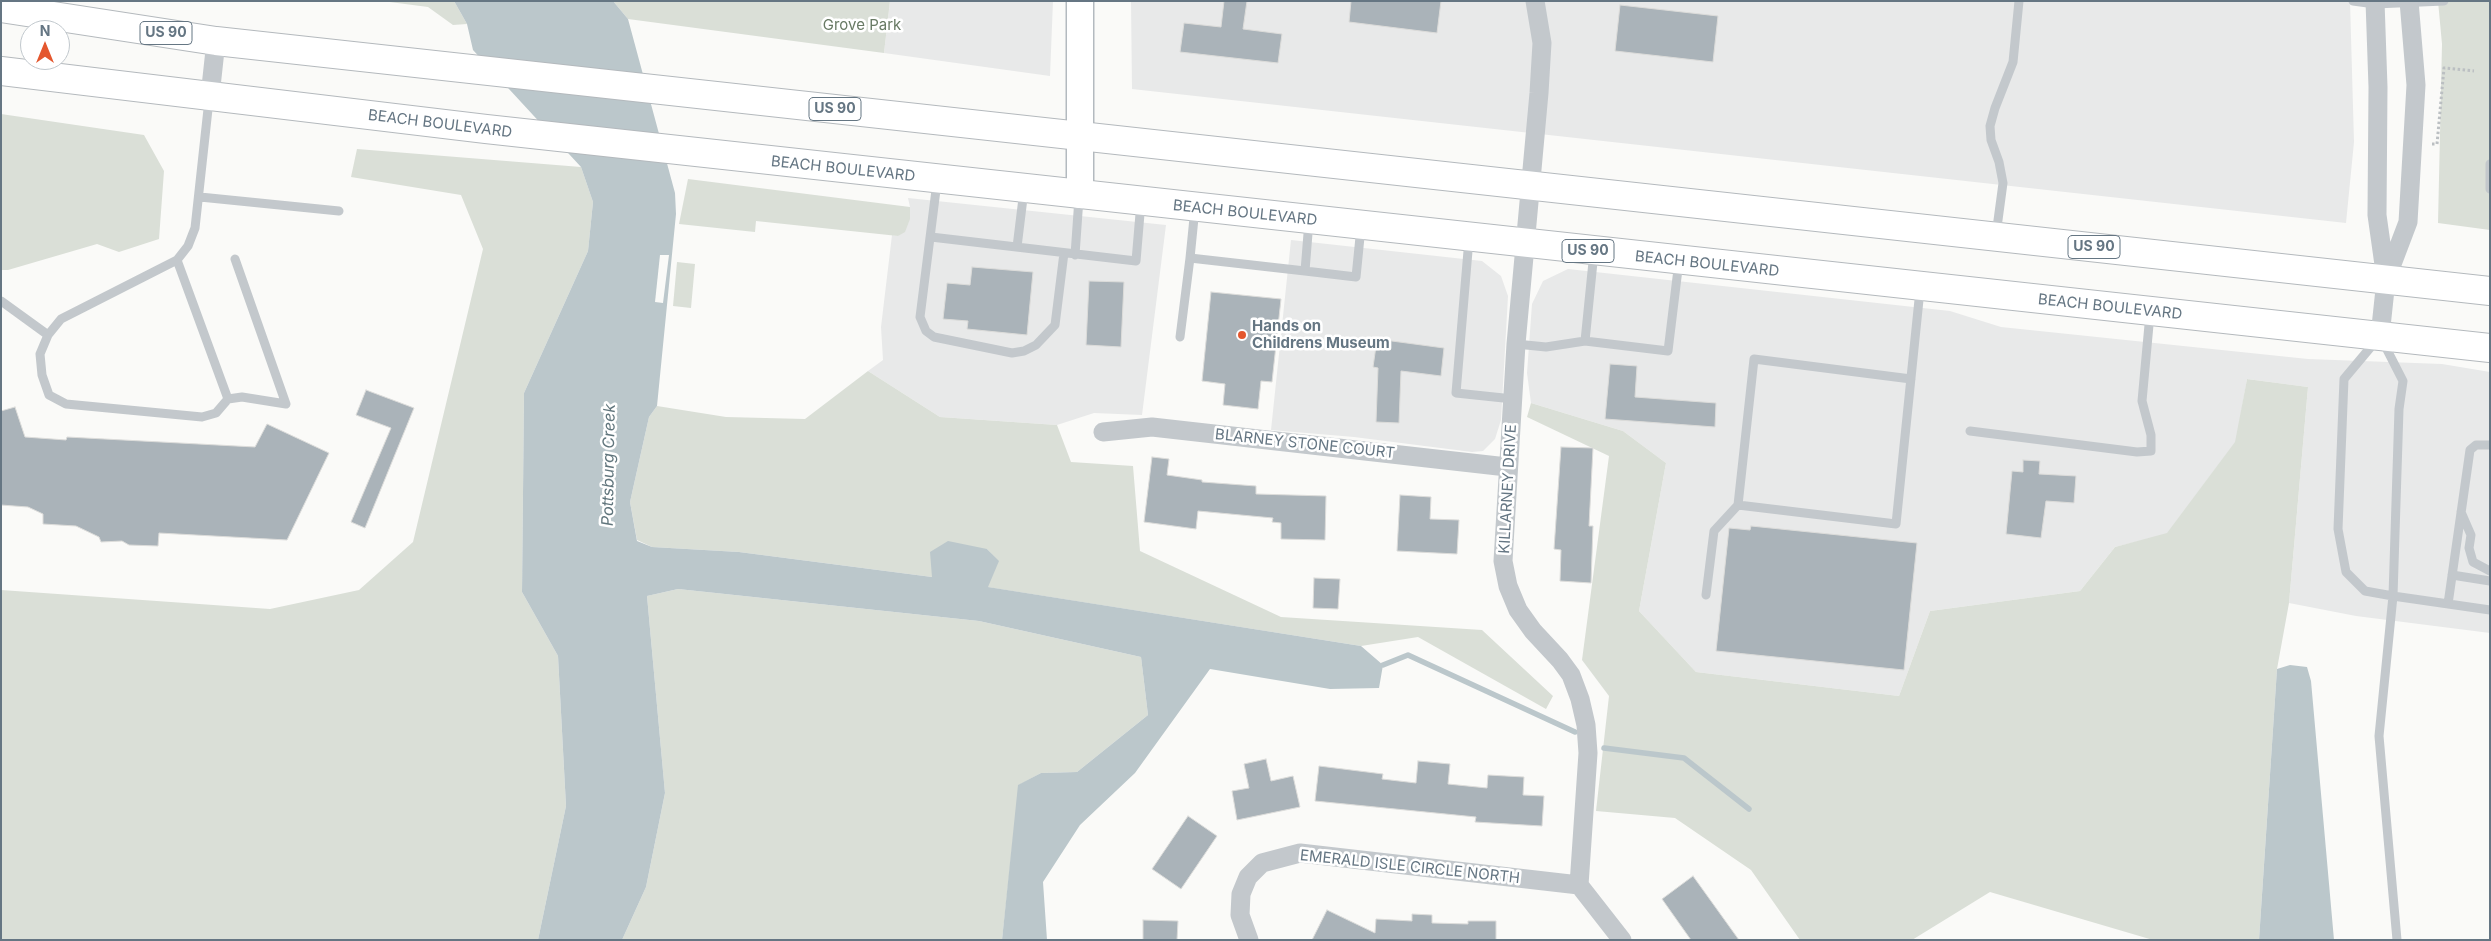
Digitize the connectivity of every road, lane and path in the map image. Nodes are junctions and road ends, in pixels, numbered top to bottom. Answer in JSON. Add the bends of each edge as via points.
{"nodes":[{"id":1,"x":1080,"y":1,"type":"edge"},
{"id":2,"x":1535,"y":1,"type":"edge"},
{"id":3,"x":2019,"y":1,"type":"edge"},
{"id":4,"x":2354,"y":1,"type":"edge"},
{"id":5,"x":2409,"y":1,"type":"edge"},
{"id":6,"x":2444,"y":1,"type":"edge"},
{"id":7,"x":2375,"y":2,"type":"edge"},
{"id":8,"x":1,"y":8,"type":"edge"},
{"id":9,"x":216,"y":41,"type":"junction"},
{"id":10,"x":1,"y":71,"type":"edge"},
{"id":11,"x":2474,"y":71,"type":"dead end"},
{"id":12,"x":210,"y":96,"type":"junction"},
{"id":13,"x":1079,"y":136,"type":"junction"},
{"id":14,"x":2428,"y":144,"type":"dead end"},
{"id":15,"x":2490,"y":164,"type":"edge"},
{"id":16,"x":937,"y":179,"type":"junction"},
{"id":17,"x":1530,"y":185,"type":"junction"},
{"id":18,"x":1024,"y":189,"type":"junction"},
{"id":19,"x":2490,"y":189,"type":"edge"},
{"id":20,"x":1080,"y":195,"type":"junction"},
{"id":21,"x":200,"y":197,"type":"junction"},
{"id":22,"x":1141,"y":202,"type":"junction"},
{"id":23,"x":1195,"y":208,"type":"junction"},
{"id":24,"x":339,"y":211,"type":"dead end"},
{"id":25,"x":1309,"y":220,"type":"junction"},
{"id":26,"x":1361,"y":226,"type":"junction"},
{"id":27,"x":1996,"y":236,"type":"junction"},
{"id":28,"x":931,"y":237,"type":"junction"},
{"id":29,"x":1470,"y":238,"type":"junction"},
{"id":30,"x":1524,"y":244,"type":"junction"},
{"id":31,"x":1017,"y":247,"type":"junction"},
{"id":32,"x":1594,"y":252,"type":"junction"},
{"id":33,"x":1064,"y":253,"type":"junction"},
{"id":34,"x":1075,"y":255,"type":"junction"},
{"id":35,"x":1190,"y":258,"type":"junction"},
{"id":36,"x":235,"y":259,"type":"dead end"},
{"id":37,"x":177,"y":260,"type":"junction"},
{"id":38,"x":1679,"y":261,"type":"junction"},
{"id":39,"x":1305,"y":272,"type":"junction"},
{"id":40,"x":2386,"y":280,"type":"junction"},
{"id":41,"x":1920,"y":287,"type":"junction"},
{"id":42,"x":2490,"y":291,"type":"edge"},
{"id":43,"x":1,"y":301,"type":"edge"},
{"id":44,"x":2150,"y":312,"type":"junction"},
{"id":45,"x":48,"y":335,"type":"junction"},
{"id":46,"x":2380,"y":336,"type":"junction"},
{"id":47,"x":1180,"y":338,"type":"dead end"},
{"id":48,"x":1585,"y":341,"type":"junction"},
{"id":49,"x":1516,"y":344,"type":"junction"},
{"id":50,"x":2490,"y":348,"type":"edge"},
{"id":51,"x":1911,"y":379,"type":"junction"},
{"id":52,"x":228,"y":399,"type":"junction"},
{"id":53,"x":1513,"y":399,"type":"junction"},
{"id":54,"x":1970,"y":431,"type":"dead end"},
{"id":55,"x":1104,"y":432,"type":"dead end"},
{"id":56,"x":2490,"y":445,"type":"edge"},
{"id":57,"x":1507,"y":467,"type":"junction"},
{"id":58,"x":1738,"y":505,"type":"junction"},
{"id":59,"x":2461,"y":512,"type":"junction"},
{"id":60,"x":2490,"y":571,"type":"edge"},
{"id":61,"x":2452,"y":575,"type":"junction"},
{"id":62,"x":2490,"y":581,"type":"edge"},
{"id":63,"x":1706,"y":595,"type":"dead end"},
{"id":64,"x":2393,"y":596,"type":"junction"},
{"id":65,"x":2448,"y":604,"type":"junction"},
{"id":66,"x":2490,"y":610,"type":"edge"},
{"id":67,"x":1579,"y":885,"type":"junction"},
{"id":68,"x":1249,"y":940,"type":"edge"},
{"id":69,"x":1622,"y":940,"type":"edge"},
{"id":70,"x":2397,"y":940,"type":"edge"}],
"edges":[{"from":1,"to":13,"type":"street"},
{"from":2,"to":17,"type":"street","name":"KILLARNEY DRIVE","via":[[1542,43]]},
{"from":3,"to":27,"type":"lane","via":[[2013,62],[1990,126],[2003,183]]},
{"from":4,"to":7,"type":"lane"},
{"from":5,"to":6,"type":"lane"},
{"from":5,"to":7,"type":"lane"},
{"from":5,"to":40,"type":"street","via":[[2416,84],[2408,222]]},
{"from":7,"to":40,"type":"street","via":[[2377,215]]},
{"from":8,"to":9,"type":"highway","number":"US 90"},
{"from":9,"to":12,"type":"street"},
{"from":9,"to":13,"type":"highway","number":"US 90"},
{"from":10,"to":12,"type":"highway","name":"BEACH BOULEVARD","number":"US 90"},
{"from":11,"to":14,"type":"path","via":[[2444,68],[2437,144]]},
{"from":12,"to":16,"type":"highway","name":"BEACH BOULEVARD","number":"US 90"},
{"from":12,"to":21,"type":"lane"},
{"from":13,"to":17,"type":"highway","number":"US 90"},
{"from":13,"to":20,"type":"street"},
{"from":15,"to":19,"type":"lane"},
{"from":16,"to":18,"type":"highway","name":"BEACH BOULEVARD","number":"US 90"},
{"from":16,"to":28,"type":"lane"},
{"from":17,"to":27,"type":"highway","number":"US 90"},
{"from":17,"to":30,"type":"street","name":"KILLARNEY DRIVE"},
{"from":18,"to":20,"type":"highway","name":"BEACH BOULEVARD","number":"US 90"},
{"from":18,"to":31,"type":"lane"},
{"from":20,"to":22,"type":"highway","name":"BEACH BOULEVARD","number":"US 90"},
{"from":20,"to":34,"type":"lane"},
{"from":21,"to":24,"type":"lane"},
{"from":21,"to":37,"type":"lane","via":[[195,228],[188,246]]},
{"from":22,"to":23,"type":"highway","name":"BEACH BOULEVARD","number":"US 90"},
{"from":22,"to":34,"type":"lane","via":[[1136,261]]},
{"from":23,"to":25,"type":"highway","name":"BEACH BOULEVARD","number":"US 90"},
{"from":23,"to":35,"type":"lane"},
{"from":25,"to":26,"type":"highway","name":"BEACH BOULEVARD","number":"US 90"},
{"from":25,"to":39,"type":"lane"},
{"from":26,"to":29,"type":"highway","name":"BEACH BOULEVARD","number":"US 90"},
{"from":26,"to":39,"type":"lane","via":[[1356,277]]},
{"from":27,"to":40,"type":"highway","number":"US 90"},
{"from":28,"to":31,"type":"lane"},
{"from":28,"to":33,"type":"lane","via":[[920,317],[926,331],[934,338],[1012,353],[1036,345],[1055,325]]},
{"from":29,"to":30,"type":"highway","name":"BEACH BOULEVARD","number":"US 90"},
{"from":29,"to":53,"type":"lane","via":[[1456,393]]},
{"from":30,"to":32,"type":"highway","name":"BEACH BOULEVARD","number":"US 90"},
{"from":30,"to":49,"type":"street","name":"KILLARNEY DRIVE"},
{"from":31,"to":33,"type":"lane"},
{"from":32,"to":38,"type":"highway","name":"BEACH BOULEVARD","number":"US 90"},
{"from":32,"to":48,"type":"lane"},
{"from":33,"to":34,"type":"lane"},
{"from":35,"to":39,"type":"lane"},
{"from":35,"to":47,"type":"lane"},
{"from":36,"to":52,"type":"lane","via":[[286,404],[242,397]]},
{"from":37,"to":45,"type":"lane","via":[[62,319]]},
{"from":37,"to":52,"type":"lane"},
{"from":38,"to":41,"type":"highway","name":"BEACH BOULEVARD","number":"US 90"},
{"from":38,"to":48,"type":"lane","via":[[1668,351]]},
{"from":40,"to":42,"type":"highway","number":"US 90"},
{"from":40,"to":46,"type":"street"},
{"from":41,"to":44,"type":"highway","name":"BEACH BOULEVARD","number":"US 90"},
{"from":41,"to":51,"type":"lane"},
{"from":43,"to":45,"type":"lane"},
{"from":44,"to":46,"type":"highway","name":"BEACH BOULEVARD","number":"US 90"},
{"from":44,"to":54,"type":"lane","via":[[2142,401],[2151,435],[2151,451],[2137,452]]},
{"from":45,"to":52,"type":"lane","via":[[40,354],[42,375],[49,395],[66,404],[202,417],[216,413]]},
{"from":46,"to":50,"type":"highway","name":"BEACH BOULEVARD","number":"US 90"},
{"from":46,"to":64,"type":"lane","via":[[2402,380]]},
{"from":46,"to":64,"type":"lane","via":[[2344,379],[2338,529],[2346,572],[2365,591]]},
{"from":48,"to":49,"type":"lane","via":[[1546,347]]},
{"from":49,"to":53,"type":"street","name":"KILLARNEY DRIVE"},
{"from":51,"to":58,"type":"lane","via":[[1754,360]]},
{"from":51,"to":58,"type":"lane","via":[[1896,524]]},
{"from":53,"to":57,"type":"street","name":"KILLARNEY DRIVE"},
{"from":55,"to":57,"type":"street","name":"BLARNEY STONE COURT","via":[[1152,427]]},
{"from":56,"to":59,"type":"lane","via":[[2476,445],[2470,450]]},
{"from":57,"to":67,"type":"street","name":"KILLARNEY DRIVE","via":[[1503,561],[1508,586],[1518,610],[1571,676],[1586,725],[1588,753]]},
{"from":58,"to":63,"type":"lane","via":[[1714,531]]},
{"from":59,"to":60,"type":"lane","via":[[2471,535],[2469,548],[2473,562]]},
{"from":59,"to":61,"type":"lane"},
{"from":61,"to":62,"type":"lane"},
{"from":61,"to":65,"type":"lane"},
{"from":64,"to":65,"type":"lane"},
{"from":64,"to":70,"type":"lane","via":[[2379,736]]},
{"from":65,"to":66,"type":"lane"},
{"from":67,"to":68,"type":"street","name":"EMERALD ISLE CIRCLE NORTH","via":[[1300,853],[1262,863],[1248,877],[1241,894],[1240,915]]},
{"from":67,"to":69,"type":"street"}]}
